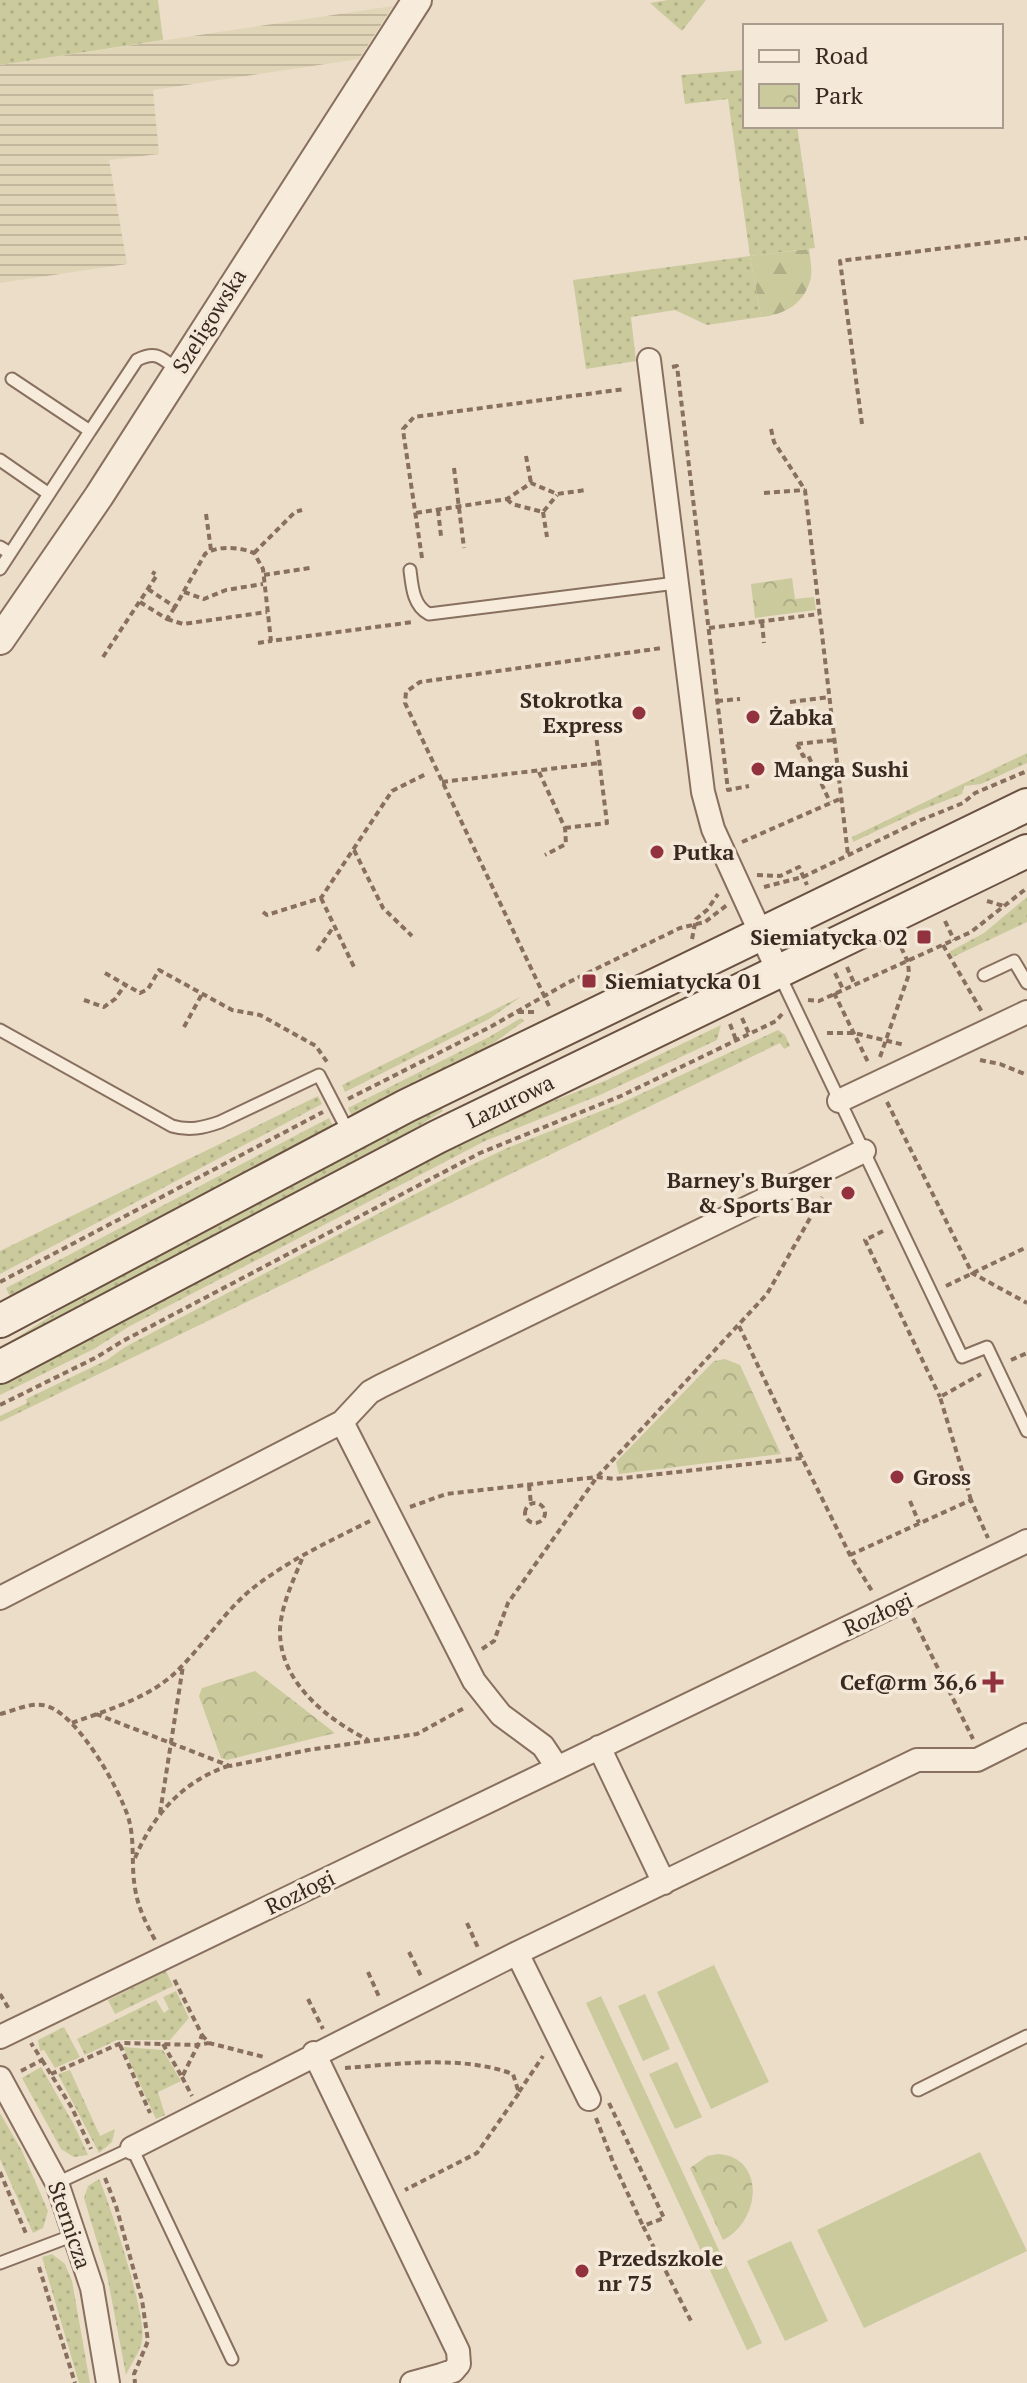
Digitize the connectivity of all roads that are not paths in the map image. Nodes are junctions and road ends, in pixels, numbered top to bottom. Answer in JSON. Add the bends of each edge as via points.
{"nodes":[{"id":1,"x":417,"y":0,"type":"edge"},
{"id":2,"x":649,"y":364,"type":"road end"},
{"id":3,"x":178,"y":370,"type":"junction"},
{"id":4,"x":12,"y":379,"type":"dead end"},
{"id":5,"x":90,"y":431,"type":"junction"},
{"id":6,"x":0,"y":460,"type":"edge"},
{"id":7,"x":49,"y":494,"type":"junction"},
{"id":8,"x":5,"y":550,"type":"edge"},
{"id":9,"x":0,"y":569,"type":"edge"},
{"id":10,"x":410,"y":570,"type":"dead end"},
{"id":11,"x":676,"y":583,"type":"junction"},
{"id":12,"x":0,"y":640,"type":"edge"},
{"id":13,"x":1027,"y":805,"type":"edge"},
{"id":14,"x":1027,"y":851,"type":"edge"},
{"id":15,"x":760,"y":934,"type":"junction"},
{"id":16,"x":778,"y":971,"type":"junction"},
{"id":17,"x":984,"y":975,"type":"dead end"},
{"id":18,"x":1027,"y":983,"type":"edge"},
{"id":19,"x":1027,"y":1011,"type":"edge"},
{"id":20,"x":0,"y":1030,"type":"edge"},
{"id":21,"x":839,"y":1101,"type":"junction"},
{"id":22,"x":350,"y":1135,"type":"junction"},
{"id":23,"x":864,"y":1151,"type":"junction"},
{"id":24,"x":0,"y":1321,"type":"edge"},
{"id":25,"x":0,"y":1367,"type":"edge"},
{"id":26,"x":342,"y":1422,"type":"junction"},
{"id":27,"x":1027,"y":1431,"type":"edge"},
{"id":28,"x":1027,"y":1541,"type":"edge"},
{"id":29,"x":0,"y":1598,"type":"edge"},
{"id":30,"x":1027,"y":1735,"type":"edge"},
{"id":31,"x":599,"y":1747,"type":"junction"},
{"id":32,"x":557,"y":1767,"type":"junction"},
{"id":33,"x":664,"y":1883,"type":"junction"},
{"id":34,"x":517,"y":1953,"type":"junction"},
{"id":35,"x":1027,"y":2036,"type":"edge"},
{"id":36,"x":0,"y":2037,"type":"edge"},
{"id":37,"x":320,"y":2045,"type":"junction"},
{"id":38,"x":0,"y":2078,"type":"edge"},
{"id":39,"x":918,"y":2090,"type":"dead end"},
{"id":40,"x":599,"y":2100,"type":"road end"},
{"id":41,"x":132,"y":2148,"type":"junction"},
{"id":42,"x":57,"y":2183,"type":"junction"},
{"id":43,"x":74,"y":2235,"type":"junction"},
{"id":44,"x":0,"y":2263,"type":"edge"},
{"id":45,"x":232,"y":2359,"type":"dead end"},
{"id":46,"x":108,"y":2383,"type":"edge"},
{"id":47,"x":412,"y":2383,"type":"edge"}],
"edges":[{"from":1,"to":3,"type":"street","name":"Szeligowska"},
{"from":2,"to":11,"type":"street"},
{"from":3,"to":5,"type":"lane","via":[[155,354],[137,360]]},
{"from":3,"to":12,"type":"street","name":"Szeligowska"},
{"from":4,"to":5,"type":"lane"},
{"from":5,"to":7,"type":"lane"},
{"from":6,"to":7,"type":"lane"},
{"from":7,"to":8,"type":"lane"},
{"from":8,"to":9,"type":"lane"},
{"from":10,"to":11,"type":"lane","via":[[415,597],[429,614]]},
{"from":11,"to":15,"type":"street","via":[[703,792],[713,829]]},
{"from":13,"to":15,"type":"main road","name":"Lazurowa"},
{"from":14,"to":16,"type":"main road","name":"Lazurowa"},
{"from":15,"to":16,"type":"street"},
{"from":15,"to":22,"type":"main road","name":"Lazurowa"},
{"from":16,"to":21,"type":"lane"},
{"from":16,"to":25,"type":"main road","name":"Lazurowa","via":[[437,1137]]},
{"from":17,"to":18,"type":"lane","via":[[1014,961]]},
{"from":19,"to":21,"type":"street"},
{"from":20,"to":22,"type":"lane","via":[[185,1130],[220,1122],[319,1075]]},
{"from":21,"to":23,"type":"lane"},
{"from":22,"to":24,"type":"main road","name":"Lazurowa"},
{"from":23,"to":26,"type":"street","via":[[381,1386]]},
{"from":23,"to":27,"type":"lane","via":[[962,1357],[987,1347]]},
{"from":26,"to":29,"type":"street"},
{"from":26,"to":32,"type":"street","via":[[485,1697],[543,1746]]},
{"from":28,"to":31,"type":"street","name":"Rozłogi"},
{"from":30,"to":33,"type":"street","via":[[982,1758],[917,1760]]},
{"from":31,"to":32,"type":"street","name":"Rozłogi"},
{"from":31,"to":33,"type":"street"},
{"from":32,"to":36,"type":"street","name":"Rozłogi"},
{"from":33,"to":34,"type":"street"},
{"from":34,"to":37,"type":"street"},
{"from":34,"to":40,"type":"street","via":[[557,2034]]},
{"from":35,"to":39,"type":"lane"},
{"from":37,"to":41,"type":"street","via":[[293,2065]]},
{"from":37,"to":47,"type":"street","via":[[385,2200],[458,2351],[459,2364],[453,2371]]},
{"from":38,"to":42,"type":"street","name":"Sternicza"},
{"from":41,"to":42,"type":"lane"},
{"from":41,"to":45,"type":"lane"},
{"from":42,"to":43,"type":"street","name":"Sternicza"},
{"from":43,"to":44,"type":"lane"},
{"from":43,"to":46,"type":"street","name":"Sternicza","via":[[92,2288]]}]}
